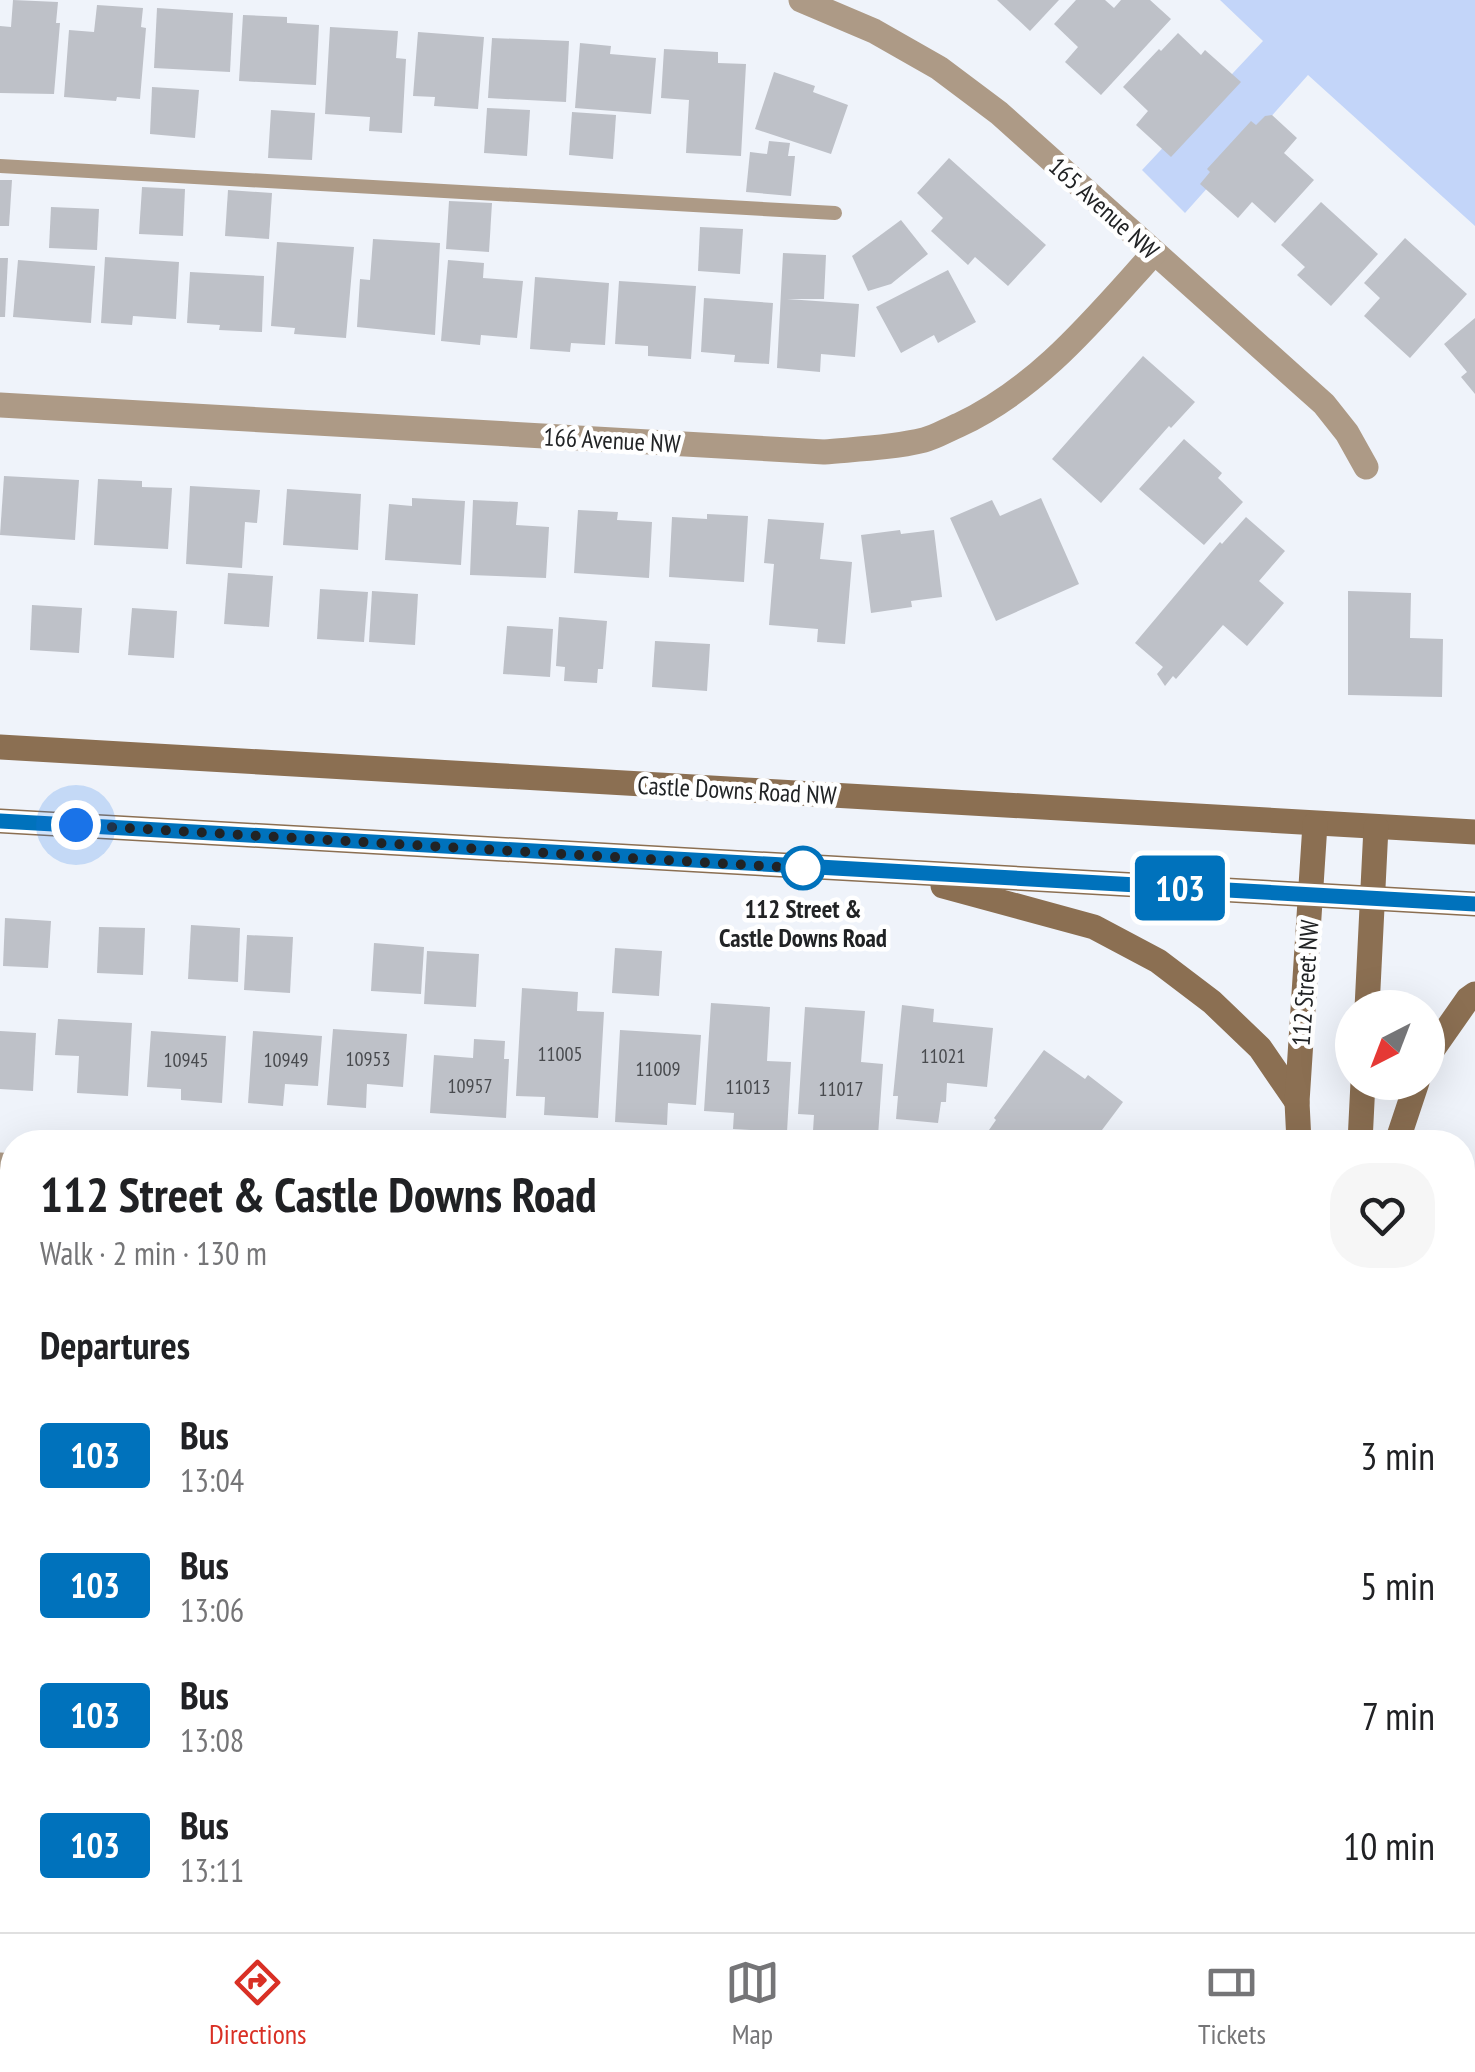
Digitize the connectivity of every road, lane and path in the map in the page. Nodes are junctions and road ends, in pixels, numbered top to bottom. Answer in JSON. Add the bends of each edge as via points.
{"nodes":[{"id":1,"x":801,"y":0,"type":"edge"},
{"id":2,"x":0,"y":166,"type":"edge"},
{"id":3,"x":835,"y":213,"type":"dead end"},
{"id":4,"x":1154,"y":253,"type":"junction"},
{"id":5,"x":0,"y":405,"type":"edge"},
{"id":6,"x":1366,"y":467,"type":"dead end"},
{"id":7,"x":0,"y":747,"type":"edge"},
{"id":8,"x":0,"y":820,"type":"edge"},
{"id":9,"x":1314,"y":824,"type":"junction"},
{"id":10,"x":1376,"y":827,"type":"junction"},
{"id":11,"x":1475,"y":832,"type":"edge"},
{"id":12,"x":895,"y":873,"type":"junction"},
{"id":13,"x":1311,"y":894,"type":"junction"},
{"id":14,"x":1372,"y":898,"type":"junction"},
{"id":15,"x":1475,"y":904,"type":"edge"},
{"id":16,"x":1368,"y":990,"type":"edge"},
{"id":17,"x":1475,"y":994,"type":"edge"},
{"id":18,"x":1445,"y":1032,"type":"edge"},
{"id":19,"x":1362,"y":1100,"type":"edge"},
{"id":20,"x":1411,"y":1100,"type":"edge"},
{"id":21,"x":1297,"y":1102,"type":"junction"},
{"id":22,"x":1298,"y":1130,"type":"edge"},
{"id":23,"x":1361,"y":1130,"type":"edge"},
{"id":24,"x":1400,"y":1130,"type":"edge"}],
"edges":[{"from":1,"to":4,"type":"street","name":"165 Avenue NW","via":[[874,30],[939,68],[999,113]]},
{"from":2,"to":3,"type":"lane"},
{"from":4,"to":5,"type":"street","name":"166 Avenue NW","via":[[1050,366],[1017,392],[928,440],[883,448],[824,452]]},
{"from":4,"to":6,"type":"street","name":"165 Avenue NW","via":[[1324,404]]},
{"from":7,"to":9,"type":"main road","name":"Castle Downs Road NW"},
{"from":8,"to":12,"type":"main road"},
{"from":9,"to":10,"type":"main road","name":"Castle Downs Road NW"},
{"from":9,"to":13,"type":"main road","name":"112 Street NW"},
{"from":10,"to":11,"type":"main road","name":"Castle Downs Road NW"},
{"from":10,"to":14,"type":"main road"},
{"from":12,"to":13,"type":"main road"},
{"from":12,"to":21,"type":"main road","via":[[1094,928],[1158,961],[1260,1048]]},
{"from":13,"to":14,"type":"main road"},
{"from":13,"to":21,"type":"main road","name":"112 Street NW"},
{"from":14,"to":15,"type":"main road"},
{"from":14,"to":16,"type":"main road"},
{"from":17,"to":18,"type":"main road"},
{"from":19,"to":23,"type":"main road"},
{"from":20,"to":24,"type":"main road"},
{"from":21,"to":22,"type":"main road","name":"112 Street NW"}]}
